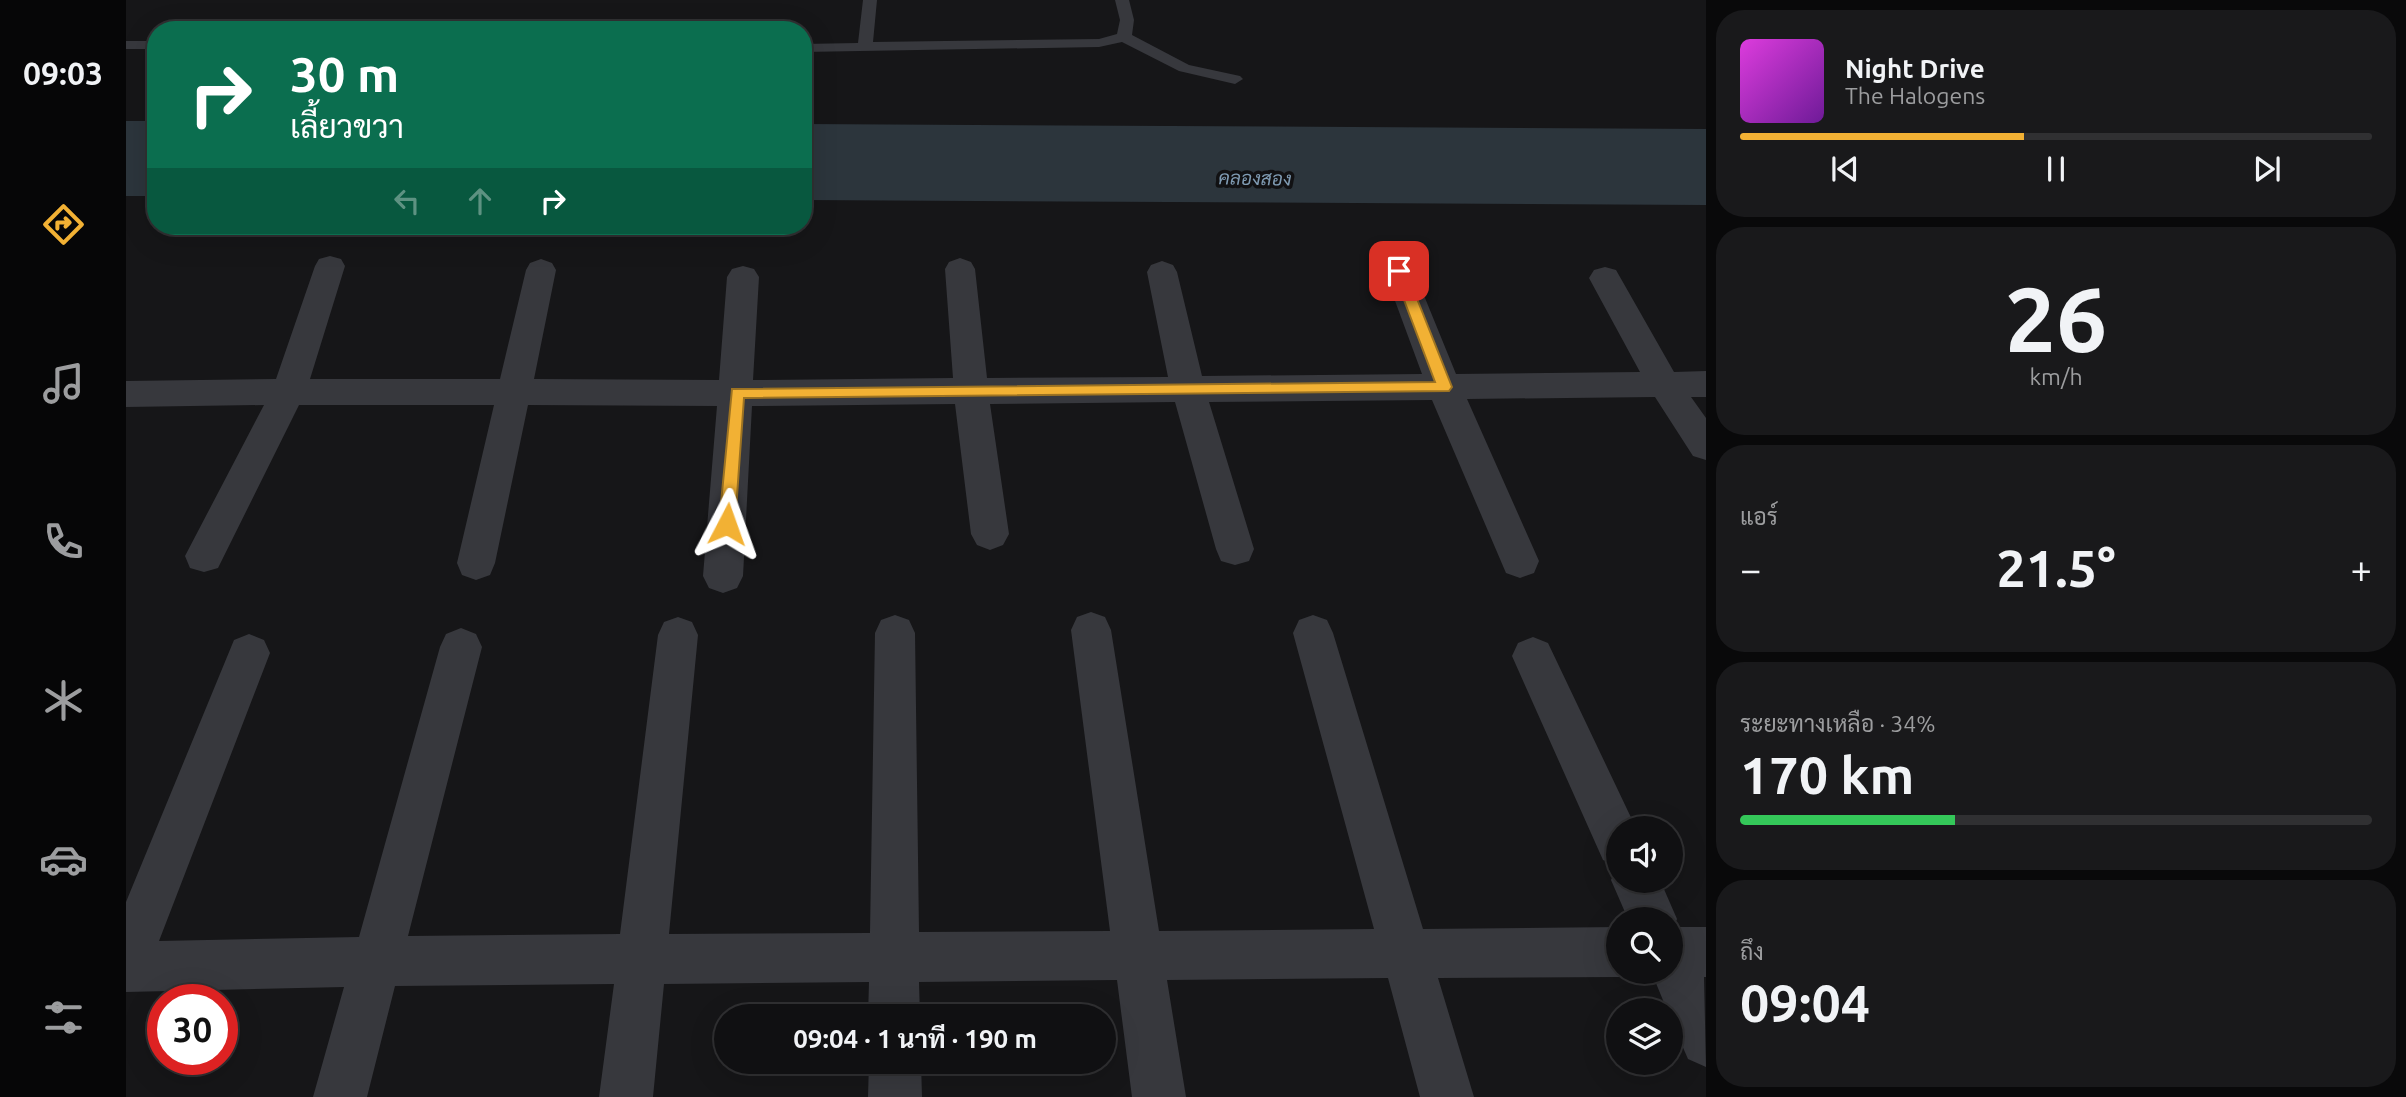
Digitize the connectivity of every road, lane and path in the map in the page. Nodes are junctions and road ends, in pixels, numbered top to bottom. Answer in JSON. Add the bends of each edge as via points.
{"nodes":[{"id":1,"x":870,"y":0,"type":"edge"},
{"id":2,"x":1122,"y":0,"type":"edge"},
{"id":3,"x":1124,"y":37,"type":"junction"},
{"id":4,"x":126,"y":45,"type":"edge"},
{"id":5,"x":147,"y":45,"type":"edge"},
{"id":6,"x":865,"y":47,"type":"junction"},
{"id":7,"x":812,"y":48,"type":"edge"},
{"id":8,"x":1235,"y":79,"type":"dead end"},
{"id":9,"x":330,"y":266,"type":"dead end"},
{"id":10,"x":960,"y":269,"type":"dead end"},
{"id":11,"x":541,"y":270,"type":"dead end"},
{"id":12,"x":1399,"y":271,"type":"dead end"},
{"id":13,"x":1162,"y":272,"type":"dead end"},
{"id":14,"x":743,"y":277,"type":"dead end"},
{"id":15,"x":1605,"y":278,"type":"dead end"},
{"id":16,"x":1664,"y":384,"type":"junction"},
{"id":17,"x":1706,"y":384,"type":"edge"},
{"id":18,"x":1444,"y":387,"type":"junction"},
{"id":19,"x":1188,"y":389,"type":"junction"},
{"id":20,"x":289,"y":391,"type":"junction"},
{"id":21,"x":971,"y":391,"type":"junction"},
{"id":22,"x":515,"y":393,"type":"junction"},
{"id":23,"x":737,"y":393,"type":"junction"},
{"id":24,"x":126,"y":394,"type":"edge"},
{"id":25,"x":1706,"y":446,"type":"edge"},
{"id":26,"x":990,"y":534,"type":"dead end"},
{"id":27,"x":1236,"y":548,"type":"dead end"},
{"id":28,"x":204,"y":556,"type":"dead end"},
{"id":29,"x":1520,"y":561,"type":"dead end"},
{"id":30,"x":476,"y":564,"type":"dead end"},
{"id":31,"x":723,"y":576,"type":"dead end"},
{"id":32,"x":1091,"y":630,"type":"dead end"},
{"id":33,"x":895,"y":633,"type":"dead end"},
{"id":34,"x":1313,"y":633,"type":"dead end"},
{"id":35,"x":678,"y":635,"type":"dead end"},
{"id":36,"x":461,"y":647,"type":"dead end"},
{"id":37,"x":249,"y":653,"type":"dead end"},
{"id":38,"x":1533,"y":656,"type":"dead end"},
{"id":39,"x":1606,"y":816,"type":"edge"},
{"id":40,"x":1683,"y":951,"type":"edge"},
{"id":41,"x":1606,"y":952,"type":"edge"},
{"id":42,"x":1706,"y":952,"type":"edge"},
{"id":43,"x":1405,"y":953,"type":"junction"},
{"id":44,"x":894,"y":956,"type":"junction"},
{"id":45,"x":1141,"y":957,"type":"junction"},
{"id":46,"x":641,"y":960,"type":"junction"},
{"id":47,"x":377,"y":961,"type":"junction"},
{"id":48,"x":126,"y":965,"type":"edge"},
{"id":49,"x":1681,"y":984,"type":"edge"},
{"id":50,"x":894,"y":1004,"type":"edge"},
{"id":51,"x":1706,"y":1041,"type":"edge"},
{"id":52,"x":895,"y":1074,"type":"edge"},
{"id":53,"x":340,"y":1097,"type":"edge"},
{"id":54,"x":626,"y":1097,"type":"edge"},
{"id":55,"x":895,"y":1097,"type":"edge"},
{"id":56,"x":1159,"y":1097,"type":"edge"},
{"id":57,"x":1447,"y":1097,"type":"edge"}],
"edges":[{"from":1,"to":6,"type":"lane"},
{"from":2,"to":3,"type":"lane","via":[[1127,20]]},
{"from":3,"to":6,"type":"lane","via":[[1099,43]]},
{"from":3,"to":8,"type":"lane","via":[[1184,68]]},
{"from":4,"to":5,"type":"lane"},
{"from":6,"to":7,"type":"lane"},
{"from":9,"to":20,"type":"street"},
{"from":10,"to":21,"type":"street"},
{"from":11,"to":22,"type":"street"},
{"from":12,"to":18,"type":"street"},
{"from":13,"to":19,"type":"street"},
{"from":14,"to":23,"type":"street"},
{"from":15,"to":16,"type":"street"},
{"from":16,"to":17,"type":"street"},
{"from":16,"to":18,"type":"street"},
{"from":16,"to":25,"type":"street"},
{"from":18,"to":19,"type":"street"},
{"from":18,"to":29,"type":"street"},
{"from":19,"to":21,"type":"street"},
{"from":19,"to":27,"type":"street"},
{"from":20,"to":22,"type":"street"},
{"from":20,"to":24,"type":"street"},
{"from":20,"to":28,"type":"street"},
{"from":21,"to":23,"type":"street"},
{"from":21,"to":26,"type":"street"},
{"from":22,"to":23,"type":"street"},
{"from":22,"to":30,"type":"street"},
{"from":23,"to":31,"type":"street"},
{"from":32,"to":45,"type":"street"},
{"from":33,"to":44,"type":"street"},
{"from":34,"to":43,"type":"street"},
{"from":35,"to":46,"type":"street"},
{"from":36,"to":47,"type":"street"},
{"from":37,"to":48,"type":"street"},
{"from":38,"to":39,"type":"street"},
{"from":40,"to":42,"type":"street"},
{"from":41,"to":43,"type":"street"},
{"from":43,"to":45,"type":"street"},
{"from":43,"to":57,"type":"street"},
{"from":44,"to":45,"type":"street"},
{"from":44,"to":46,"type":"street"},
{"from":44,"to":50,"type":"street"},
{"from":45,"to":56,"type":"street"},
{"from":46,"to":47,"type":"street"},
{"from":46,"to":54,"type":"street"},
{"from":47,"to":48,"type":"street"},
{"from":47,"to":53,"type":"street"},
{"from":49,"to":51,"type":"street"},
{"from":52,"to":55,"type":"street"}]}
